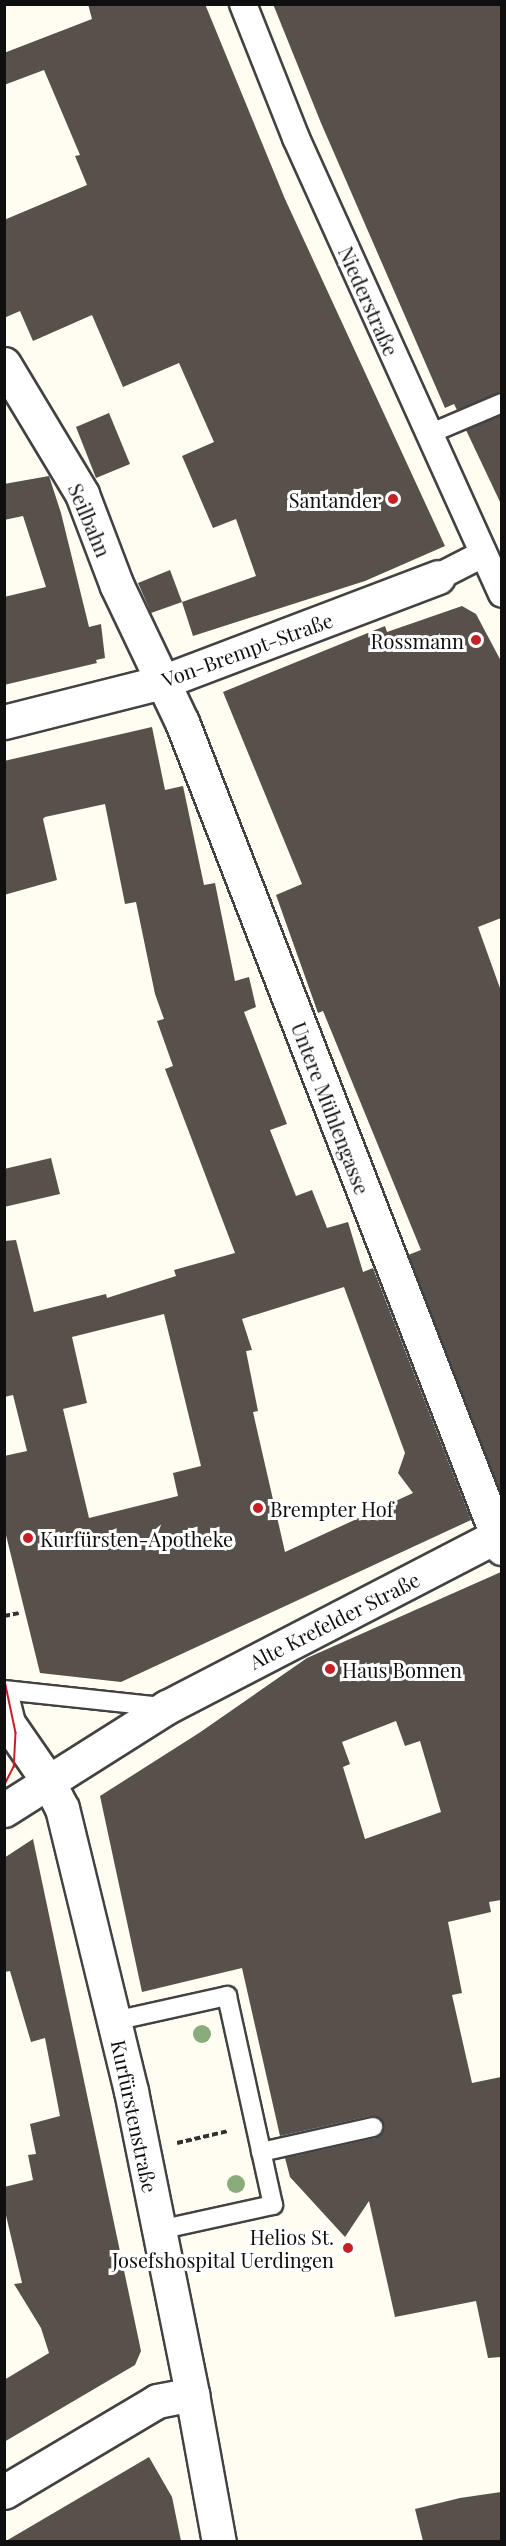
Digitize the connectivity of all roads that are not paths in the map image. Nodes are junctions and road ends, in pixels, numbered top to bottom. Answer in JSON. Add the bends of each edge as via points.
{"nodes":[{"id":1,"x":243,"y":4,"type":"edge"},
{"id":2,"x":4,"y":364,"type":"edge"},
{"id":3,"x":501,"y":403,"type":"edge"},
{"id":4,"x":429,"y":434,"type":"junction"},
{"id":5,"x":483,"y":554,"type":"junction"},
{"id":6,"x":438,"y":577,"type":"joint"},
{"id":7,"x":501,"y":594,"type":"edge"},
{"id":8,"x":162,"y":682,"type":"junction"},
{"id":9,"x":4,"y":722,"type":"edge"},
{"id":10,"x":500,"y":1539,"type":"edge"},
{"id":11,"x":4,"y":1690,"type":"edge"},
{"id":12,"x":4,"y":1707,"type":"edge"},
{"id":13,"x":167,"y":1707,"type":"junction"},
{"id":14,"x":48,"y":1781,"type":"junction"},
{"id":15,"x":4,"y":1810,"type":"edge"},
{"id":16,"x":114,"y":2021,"type":"junction"},
{"id":17,"x":373,"y":2127,"type":"dead end"},
{"id":18,"x":261,"y":2152,"type":"junction"},
{"id":19,"x":159,"y":2230,"type":"junction"},
{"id":20,"x":192,"y":2394,"type":"junction"},
{"id":21,"x":4,"y":2492,"type":"edge"},
{"id":22,"x":219,"y":2541,"type":"edge"}],
"edges":[{"from":1,"to":4,"type":"street","name":"Niederstraße","via":[[296,138]]},
{"from":2,"to":8,"type":"street","name":"Seilbahn","via":[[82,494],[117,586]]},
{"from":3,"to":4,"type":"lane"},
{"from":4,"to":5,"type":"street","name":"Niederstraße"},
{"from":5,"to":6,"type":"street","name":"Von-Brempt-Straße"},
{"from":5,"to":7,"type":"street","name":"Niederstraße"},
{"from":6,"to":8,"type":"street","name":"Von-Brempt-Straße"},
{"from":8,"to":9,"type":"street","name":"Von-Brempt-Straße"},
{"from":8,"to":10,"type":"street","name":"Untere Mühlengasse","via":[[182,722]]},
{"from":10,"to":13,"type":"street","name":"Alte Krefelder Straße"},
{"from":11,"to":13,"type":"lane"},
{"from":12,"to":14,"type":"street","name":"Kurfürstenstraße","via":[[9,1723]]},
{"from":13,"to":14,"type":"street","name":"Alte Krefelder Straße"},
{"from":14,"to":15,"type":"street","name":"Alte Krefelder Straße"},
{"from":14,"to":16,"type":"street","name":"Kurfürstenstraße","via":[[62,1808]]},
{"from":16,"to":18,"type":"lane","via":[[227,1996]]},
{"from":16,"to":19,"type":"street","name":"Kurfürstenstraße"},
{"from":17,"to":18,"type":"lane"},
{"from":18,"to":19,"type":"lane","via":[[273,2205]]},
{"from":19,"to":20,"type":"street","name":"Kurfürstenstraße"},
{"from":20,"to":21,"type":"street","via":[[157,2401]]},
{"from":20,"to":22,"type":"street","name":"Kurfürstenstraße"}]}
